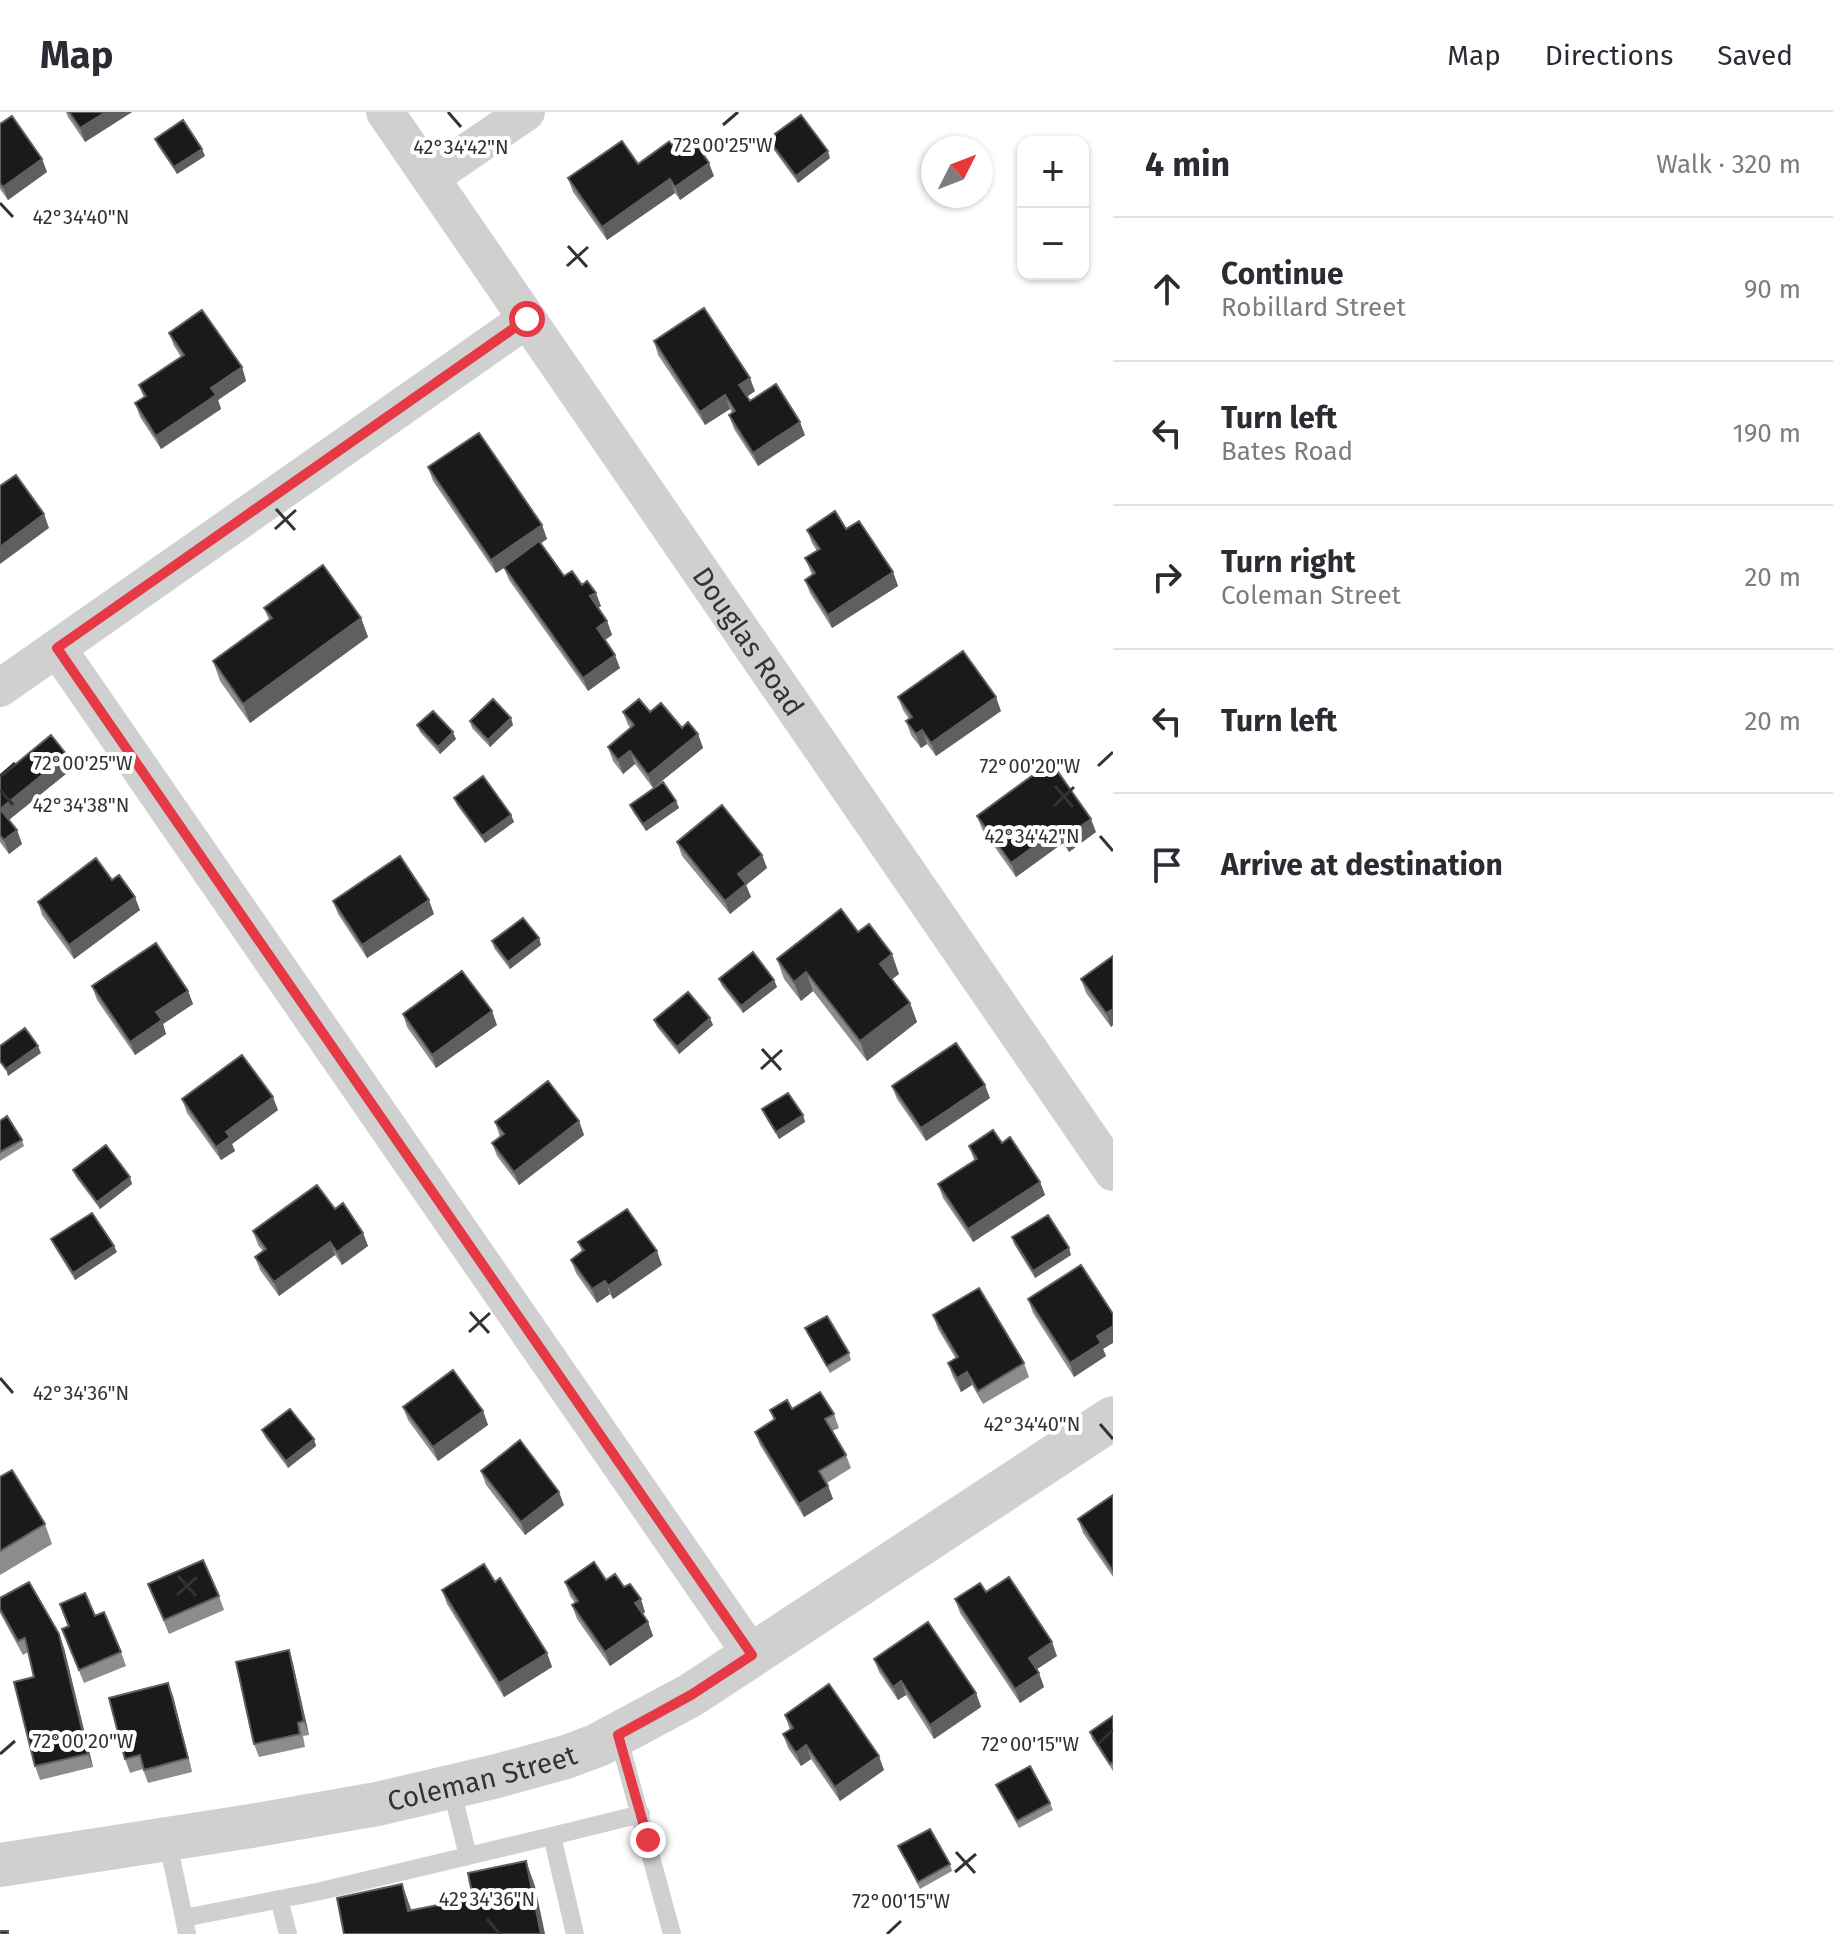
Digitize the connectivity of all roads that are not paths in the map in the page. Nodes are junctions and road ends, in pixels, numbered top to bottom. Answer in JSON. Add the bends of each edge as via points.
{"nodes":[{"id":1,"x":385,"y":112,"type":"edge"},
{"id":2,"x":526,"y":112,"type":"edge"},
{"id":3,"x":431,"y":177,"type":"junction"},
{"id":4,"x":527,"y":319,"type":"junction"},
{"id":5,"x":57,"y":648,"type":"junction"},
{"id":6,"x":0,"y":688,"type":"edge"},
{"id":7,"x":1113,"y":1172,"type":"edge"},
{"id":8,"x":1113,"y":1418,"type":"edge"},
{"id":9,"x":752,"y":1655,"type":"junction"},
{"id":10,"x":618,"y":1735,"type":"junction"},
{"id":11,"x":451,"y":1787,"type":"junction"},
{"id":12,"x":641,"y":1814,"type":"junction"},
{"id":13,"x":552,"y":1836,"type":"junction"},
{"id":14,"x":167,"y":1839,"type":"junction"},
{"id":15,"x":468,"y":1856,"type":"junction"},
{"id":16,"x":0,"y":1864,"type":"edge"},
{"id":17,"x":279,"y":1899,"type":"junction"},
{"id":18,"x":186,"y":1926,"type":"edge"},
{"id":19,"x":288,"y":1934,"type":"edge"},
{"id":20,"x":575,"y":1934,"type":"edge"},
{"id":21,"x":672,"y":1934,"type":"edge"}],
"edges":[{"from":1,"to":3,"type":"street","name":"Douglas Road"},
{"from":2,"to":3,"type":"street"},
{"from":3,"to":4,"type":"street","name":"Douglas Road"},
{"from":4,"to":5,"type":"street"},
{"from":4,"to":7,"type":"street","name":"Douglas Road"},
{"from":5,"to":6,"type":"street"},
{"from":5,"to":9,"type":"street"},
{"from":8,"to":9,"type":"street","name":"Coleman Street"},
{"from":9,"to":10,"type":"street","name":"Coleman Street"},
{"from":10,"to":11,"type":"street","name":"Coleman Street","via":[[566,1757]]},
{"from":10,"to":12,"type":"lane"},
{"from":11,"to":14,"type":"street","name":"Coleman Street"},
{"from":11,"to":15,"type":"lane"},
{"from":12,"to":13,"type":"lane"},
{"from":12,"to":21,"type":"lane"},
{"from":13,"to":15,"type":"lane"},
{"from":13,"to":20,"type":"lane"},
{"from":14,"to":16,"type":"street","name":"Coleman Street"},
{"from":14,"to":18,"type":"lane"},
{"from":15,"to":17,"type":"lane"},
{"from":17,"to":18,"type":"lane"},
{"from":17,"to":19,"type":"lane"}]}
